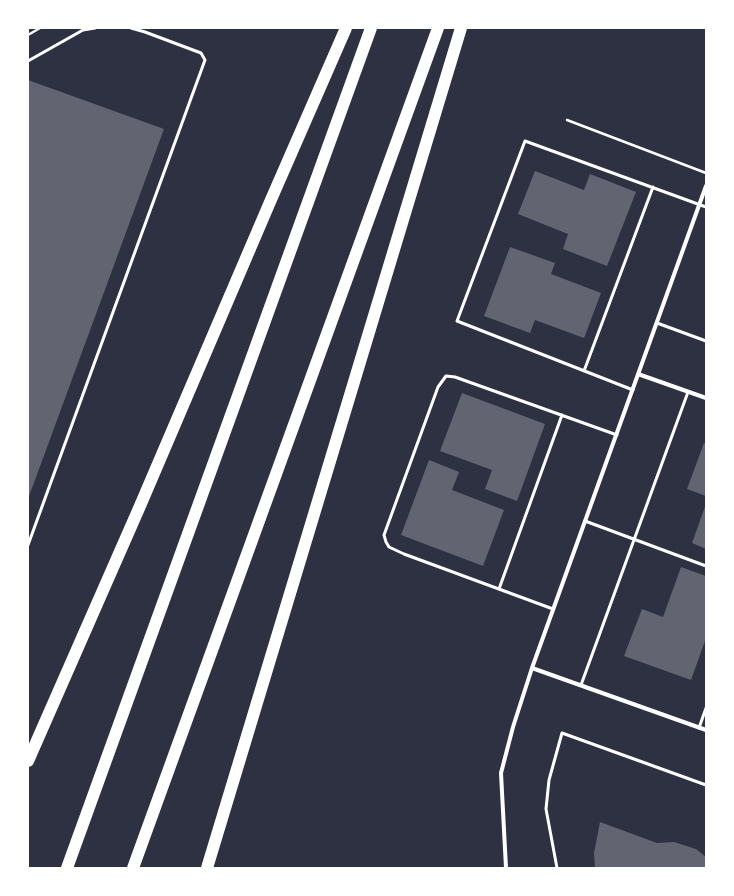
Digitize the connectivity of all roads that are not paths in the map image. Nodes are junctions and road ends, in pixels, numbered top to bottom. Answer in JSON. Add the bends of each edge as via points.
{"nodes":[{"id":1,"x":95,"y":28,"type":"edge"},
{"id":2,"x":131,"y":28,"type":"edge"},
{"id":3,"x":346,"y":28,"type":"edge"},
{"id":4,"x":371,"y":28,"type":"edge"},
{"id":5,"x":438,"y":28,"type":"edge"},
{"id":6,"x":462,"y":28,"type":"edge"},
{"id":7,"x":28,"y":61,"type":"edge"},
{"id":8,"x":706,"y":186,"type":"edge"},
{"id":9,"x":653,"y":187,"type":"junction"},
{"id":10,"x":700,"y":204,"type":"junction"},
{"id":11,"x":706,"y":207,"type":"edge"},
{"id":12,"x":657,"y":323,"type":"junction"},
{"id":13,"x":706,"y":341,"type":"edge"},
{"id":14,"x":584,"y":371,"type":"junction"},
{"id":15,"x":638,"y":374,"type":"junction"},
{"id":16,"x":633,"y":390,"type":"junction"},
{"id":17,"x":688,"y":392,"type":"junction"},
{"id":18,"x":706,"y":398,"type":"edge"},
{"id":19,"x":562,"y":415,"type":"junction"},
{"id":20,"x":617,"y":435,"type":"junction"},
{"id":21,"x":585,"y":521,"type":"junction"},
{"id":22,"x":634,"y":539,"type":"junction"},
{"id":23,"x":28,"y":544,"type":"edge"},
{"id":24,"x":706,"y":566,"type":"edge"},
{"id":25,"x":499,"y":589,"type":"junction"},
{"id":26,"x":553,"y":609,"type":"junction"},
{"id":27,"x":532,"y":668,"type":"junction"},
{"id":28,"x":581,"y":685,"type":"junction"},
{"id":29,"x":706,"y":708,"type":"edge"},
{"id":30,"x":699,"y":728,"type":"junction"},
{"id":31,"x":706,"y":730,"type":"edge"},
{"id":32,"x":28,"y":761,"type":"edge"},
{"id":33,"x":706,"y":785,"type":"edge"},
{"id":34,"x":67,"y":868,"type":"edge"},
{"id":35,"x":133,"y":868,"type":"edge"},
{"id":36,"x":207,"y":868,"type":"edge"},
{"id":37,"x":506,"y":868,"type":"edge"},
{"id":38,"x":557,"y":868,"type":"edge"}],
"edges":[{"from":1,"to":7,"type":"lane","via":[[84,30]]},
{"from":2,"to":23,"type":"lane","via":[[200,53],[205,60]]},
{"from":3,"to":32,"type":"highway"},
{"from":4,"to":34,"type":"highway"},
{"from":5,"to":35,"type":"highway"},
{"from":6,"to":36,"type":"highway"},
{"from":8,"to":10,"type":"street"},
{"from":9,"to":10,"type":"lane"},
{"from":9,"to":14,"type":"lane"},
{"from":9,"to":14,"type":"lane","via":[[525,141],[456,321]]},
{"from":10,"to":11,"type":"lane"},
{"from":10,"to":12,"type":"street"},
{"from":12,"to":13,"type":"lane"},
{"from":12,"to":15,"type":"street"},
{"from":14,"to":16,"type":"lane"},
{"from":15,"to":16,"type":"street"},
{"from":15,"to":17,"type":"street"},
{"from":16,"to":20,"type":"street"},
{"from":17,"to":18,"type":"street"},
{"from":17,"to":22,"type":"lane"},
{"from":19,"to":20,"type":"lane"},
{"from":19,"to":25,"type":"lane"},
{"from":19,"to":25,"type":"lane","via":[[446,376],[438,387],[384,534],[389,547]]},
{"from":20,"to":21,"type":"street"},
{"from":21,"to":22,"type":"lane"},
{"from":21,"to":26,"type":"street"},
{"from":22,"to":24,"type":"lane"},
{"from":22,"to":28,"type":"lane"},
{"from":25,"to":26,"type":"lane"},
{"from":26,"to":27,"type":"street"},
{"from":27,"to":28,"type":"street"},
{"from":27,"to":37,"type":"street","via":[[501,773]]},
{"from":28,"to":30,"type":"street"},
{"from":29,"to":30,"type":"lane"},
{"from":30,"to":31,"type":"street"},
{"from":33,"to":38,"type":"lane","via":[[562,733],[549,780],[546,809]]}]}
